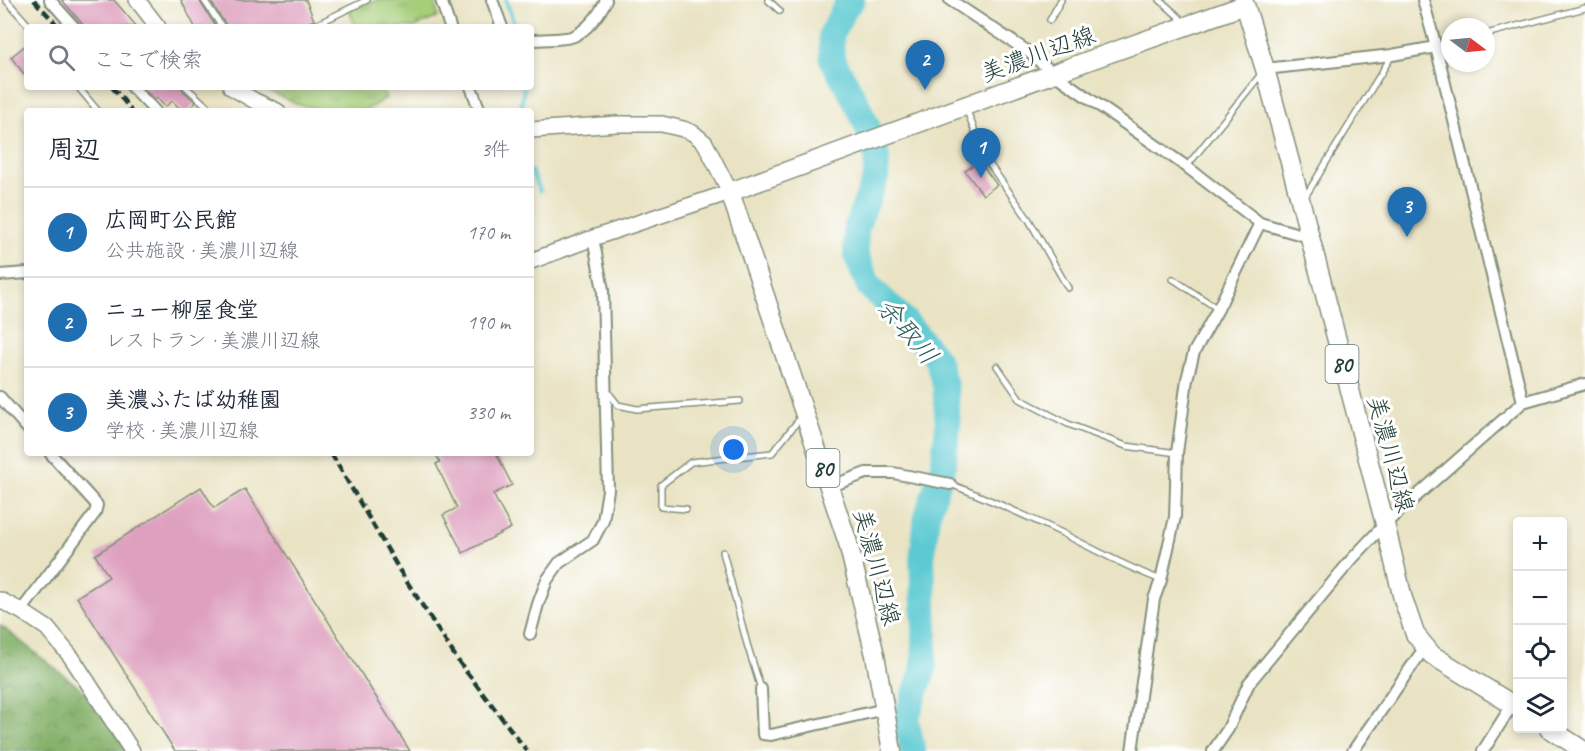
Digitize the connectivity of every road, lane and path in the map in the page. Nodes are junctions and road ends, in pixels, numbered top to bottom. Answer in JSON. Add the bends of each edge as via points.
{"nodes":[{"id":1,"x":6,"y":0,"type":"edge"},
{"id":2,"x":50,"y":0,"type":"edge"},
{"id":3,"x":137,"y":0,"type":"edge"},
{"id":4,"x":204,"y":0,"type":"edge"},
{"id":5,"x":367,"y":0,"type":"edge"},
{"id":6,"x":441,"y":0,"type":"edge"},
{"id":7,"x":492,"y":0,"type":"edge"},
{"id":8,"x":606,"y":0,"type":"edge"},
{"id":9,"x":768,"y":0,"type":"edge"},
{"id":10,"x":950,"y":0,"type":"edge"},
{"id":11,"x":1061,"y":0,"type":"edge"},
{"id":12,"x":1160,"y":0,"type":"edge"},
{"id":13,"x":1423,"y":0,"type":"edge"},
{"id":14,"x":1248,"y":2,"type":"edge"},
{"id":15,"x":1585,"y":8,"type":"edge"},
{"id":16,"x":780,"y":11,"type":"dead end"},
{"id":17,"x":1050,"y":20,"type":"dead end"},
{"id":18,"x":27,"y":24,"type":"edge"},
{"id":19,"x":71,"y":24,"type":"edge"},
{"id":20,"x":155,"y":24,"type":"edge"},
{"id":21,"x":220,"y":24,"type":"edge"},
{"id":22,"x":317,"y":24,"type":"edge"},
{"id":23,"x":449,"y":24,"type":"edge"},
{"id":24,"x":501,"y":24,"type":"edge"},
{"id":25,"x":1184,"y":27,"type":"junction"},
{"id":26,"x":1495,"y":32,"type":"edge"},
{"id":27,"x":534,"y":40,"type":"edge"},
{"id":28,"x":1441,"y":46,"type":"edge"},
{"id":29,"x":1436,"y":47,"type":"junction"},
{"id":30,"x":1392,"y":55,"type":"junction"},
{"id":31,"x":1265,"y":69,"type":"junction"},
{"id":32,"x":1054,"y":74,"type":"junction"},
{"id":33,"x":80,"y":90,"type":"edge"},
{"id":34,"x":135,"y":90,"type":"edge"},
{"id":35,"x":189,"y":90,"type":"edge"},
{"id":36,"x":236,"y":90,"type":"edge"},
{"id":37,"x":472,"y":90,"type":"edge"},
{"id":38,"x":965,"y":106,"type":"junction"},
{"id":39,"x":96,"y":108,"type":"edge"},
{"id":40,"x":152,"y":108,"type":"edge"},
{"id":41,"x":209,"y":108,"type":"edge"},
{"id":42,"x":270,"y":108,"type":"edge"},
{"id":43,"x":479,"y":108,"type":"edge"},
{"id":44,"x":534,"y":129,"type":"edge"},
{"id":45,"x":1187,"y":167,"type":"junction"},
{"id":46,"x":730,"y":192,"type":"junction"},
{"id":47,"x":1301,"y":204,"type":"junction"},
{"id":48,"x":1260,"y":223,"type":"junction"},
{"id":49,"x":1309,"y":237,"type":"junction"},
{"id":50,"x":593,"y":238,"type":"junction"},
{"id":51,"x":534,"y":260,"type":"edge"},
{"id":52,"x":24,"y":273,"type":"edge"},
{"id":53,"x":0,"y":275,"type":"edge"},
{"id":54,"x":1173,"y":279,"type":"dead end"},
{"id":55,"x":1068,"y":288,"type":"dead end"},
{"id":56,"x":1218,"y":309,"type":"junction"},
{"id":57,"x":998,"y":366,"type":"dead end"},
{"id":58,"x":1585,"y":384,"type":"edge"},
{"id":59,"x":605,"y":389,"type":"junction"},
{"id":60,"x":0,"y":397,"type":"edge"},
{"id":61,"x":740,"y":401,"type":"dead end"},
{"id":62,"x":1523,"y":402,"type":"junction"},
{"id":63,"x":805,"y":412,"type":"junction"},
{"id":64,"x":21,"y":415,"type":"edge"},
{"id":65,"x":1177,"y":453,"type":"junction"},
{"id":66,"x":53,"y":456,"type":"edge"},
{"id":67,"x":950,"y":484,"type":"joint"},
{"id":68,"x":829,"y":487,"type":"junction"},
{"id":69,"x":686,"y":509,"type":"dead end"},
{"id":70,"x":1385,"y":524,"type":"junction"},
{"id":71,"x":723,"y":552,"type":"dead end"},
{"id":72,"x":1161,"y":580,"type":"junction"},
{"id":73,"x":0,"y":600,"type":"edge"},
{"id":74,"x":21,"y":611,"type":"junction"},
{"id":75,"x":530,"y":634,"type":"dead end"},
{"id":76,"x":1425,"y":647,"type":"junction"},
{"id":77,"x":761,"y":689,"type":"joint"},
{"id":78,"x":1513,"y":706,"type":"edge"},
{"id":79,"x":885,"y":709,"type":"junction"},
{"id":80,"x":1513,"y":710,"type":"edge"},
{"id":81,"x":1555,"y":733,"type":"edge"},
{"id":82,"x":132,"y":751,"type":"edge"},
{"id":83,"x":892,"y":751,"type":"edge"},
{"id":84,"x":1132,"y":751,"type":"edge"},
{"id":85,"x":1213,"y":751,"type":"edge"},
{"id":86,"x":1353,"y":751,"type":"edge"},
{"id":87,"x":1483,"y":751,"type":"edge"},
{"id":88,"x":1584,"y":751,"type":"edge"}],
"edges":[{"from":1,"to":18,"type":"lane"},
{"from":2,"to":19,"type":"street"},
{"from":3,"to":20,"type":"street"},
{"from":4,"to":21,"type":"lane"},
{"from":5,"to":22,"type":"lane"},
{"from":6,"to":23,"type":"street"},
{"from":7,"to":24,"type":"street"},
{"from":8,"to":27,"type":"street","via":[[588,26],[573,37]]},
{"from":9,"to":16,"type":"lane"},
{"from":10,"to":32,"type":"street","via":[[1030,53]]},
{"from":11,"to":17,"type":"lane"},
{"from":12,"to":25,"type":"lane","via":[[1179,16]]},
{"from":13,"to":29,"type":"street"},
{"from":14,"to":25,"type":"main road","name":"美濃川辺線","number":"80"},
{"from":14,"to":31,"type":"main road","name":"美濃川辺線","number":"80"},
{"from":15,"to":26,"type":"lane"},
{"from":25,"to":32,"type":"main road","name":"美濃川辺線","number":"80"},
{"from":28,"to":29,"type":"lane"},
{"from":29,"to":30,"type":"street"},
{"from":29,"to":62,"type":"street"},
{"from":30,"to":31,"type":"street"},
{"from":30,"to":47,"type":"lane"},
{"from":31,"to":45,"type":"lane"},
{"from":31,"to":47,"type":"main road","name":"美濃川辺線","number":"80"},
{"from":32,"to":38,"type":"main road","name":"美濃川辺線","number":"80"},
{"from":32,"to":45,"type":"street"},
{"from":33,"to":39,"type":"lane"},
{"from":34,"to":40,"type":"street"},
{"from":35,"to":41,"type":"lane"},
{"from":36,"to":42,"type":"street"},
{"from":37,"to":43,"type":"street"},
{"from":38,"to":46,"type":"main road","name":"美濃川辺線","number":"80"},
{"from":38,"to":55,"type":"lane","via":[[985,158],[1029,220]]},
{"from":44,"to":46,"type":"street","via":[[663,124],[683,129],[705,143]]},
{"from":45,"to":48,"type":"street"},
{"from":46,"to":50,"type":"street"},
{"from":46,"to":63,"type":"main road","name":"美濃川辺線","number":"80"},
{"from":47,"to":49,"type":"main road","name":"美濃川辺線","number":"80"},
{"from":48,"to":49,"type":"street"},
{"from":48,"to":56,"type":"street"},
{"from":49,"to":70,"type":"main road","name":"美濃川辺線","number":"80"},
{"from":50,"to":51,"type":"street"},
{"from":50,"to":59,"type":"street","via":[[603,290]]},
{"from":52,"to":53,"type":"street"},
{"from":54,"to":56,"type":"lane"},
{"from":56,"to":65,"type":"street","via":[[1194,352]]},
{"from":57,"to":65,"type":"lane","via":[[1020,399],[1068,424],[1126,446]]},
{"from":58,"to":62,"type":"street"},
{"from":59,"to":61,"type":"lane","via":[[618,405],[637,410]]},
{"from":59,"to":75,"type":"street","via":[[608,490],[603,521],[593,540],[560,563],[548,580]]},
{"from":60,"to":64,"type":"street"},
{"from":62,"to":70,"type":"street"},
{"from":63,"to":68,"type":"main road","name":"美濃川辺線","number":"80"},
{"from":63,"to":69,"type":"lane","via":[[772,453],[691,462],[661,484],[661,507]]},
{"from":65,"to":72,"type":"street","via":[[1175,517]]},
{"from":66,"to":74,"type":"street","via":[[97,505],[95,513]]},
{"from":67,"to":68,"type":"street","via":[[893,472],[866,473]]},
{"from":67,"to":72,"type":"lane"},
{"from":68,"to":79,"type":"main road","name":"美濃川辺線","number":"80","via":[[851,554]]},
{"from":70,"to":76,"type":"main road","name":"美濃川辺線","number":"80","via":[[1403,599],[1415,634]]},
{"from":70,"to":85,"type":"street","via":[[1249,683]]},
{"from":71,"to":77,"type":"lane"},
{"from":72,"to":84,"type":"street","via":[[1154,599]]},
{"from":73,"to":74,"type":"street"},
{"from":74,"to":82,"type":"street","via":[[47,628],[72,658]]},
{"from":76,"to":78,"type":"main road","name":"美濃川辺線","number":"80"},
{"from":76,"to":86,"type":"street"},
{"from":77,"to":79,"type":"street","via":[[763,734]]},
{"from":79,"to":83,"type":"main road","name":"美濃川辺線","number":"80"},
{"from":80,"to":87,"type":"street"},
{"from":81,"to":88,"type":"main road"}]}
